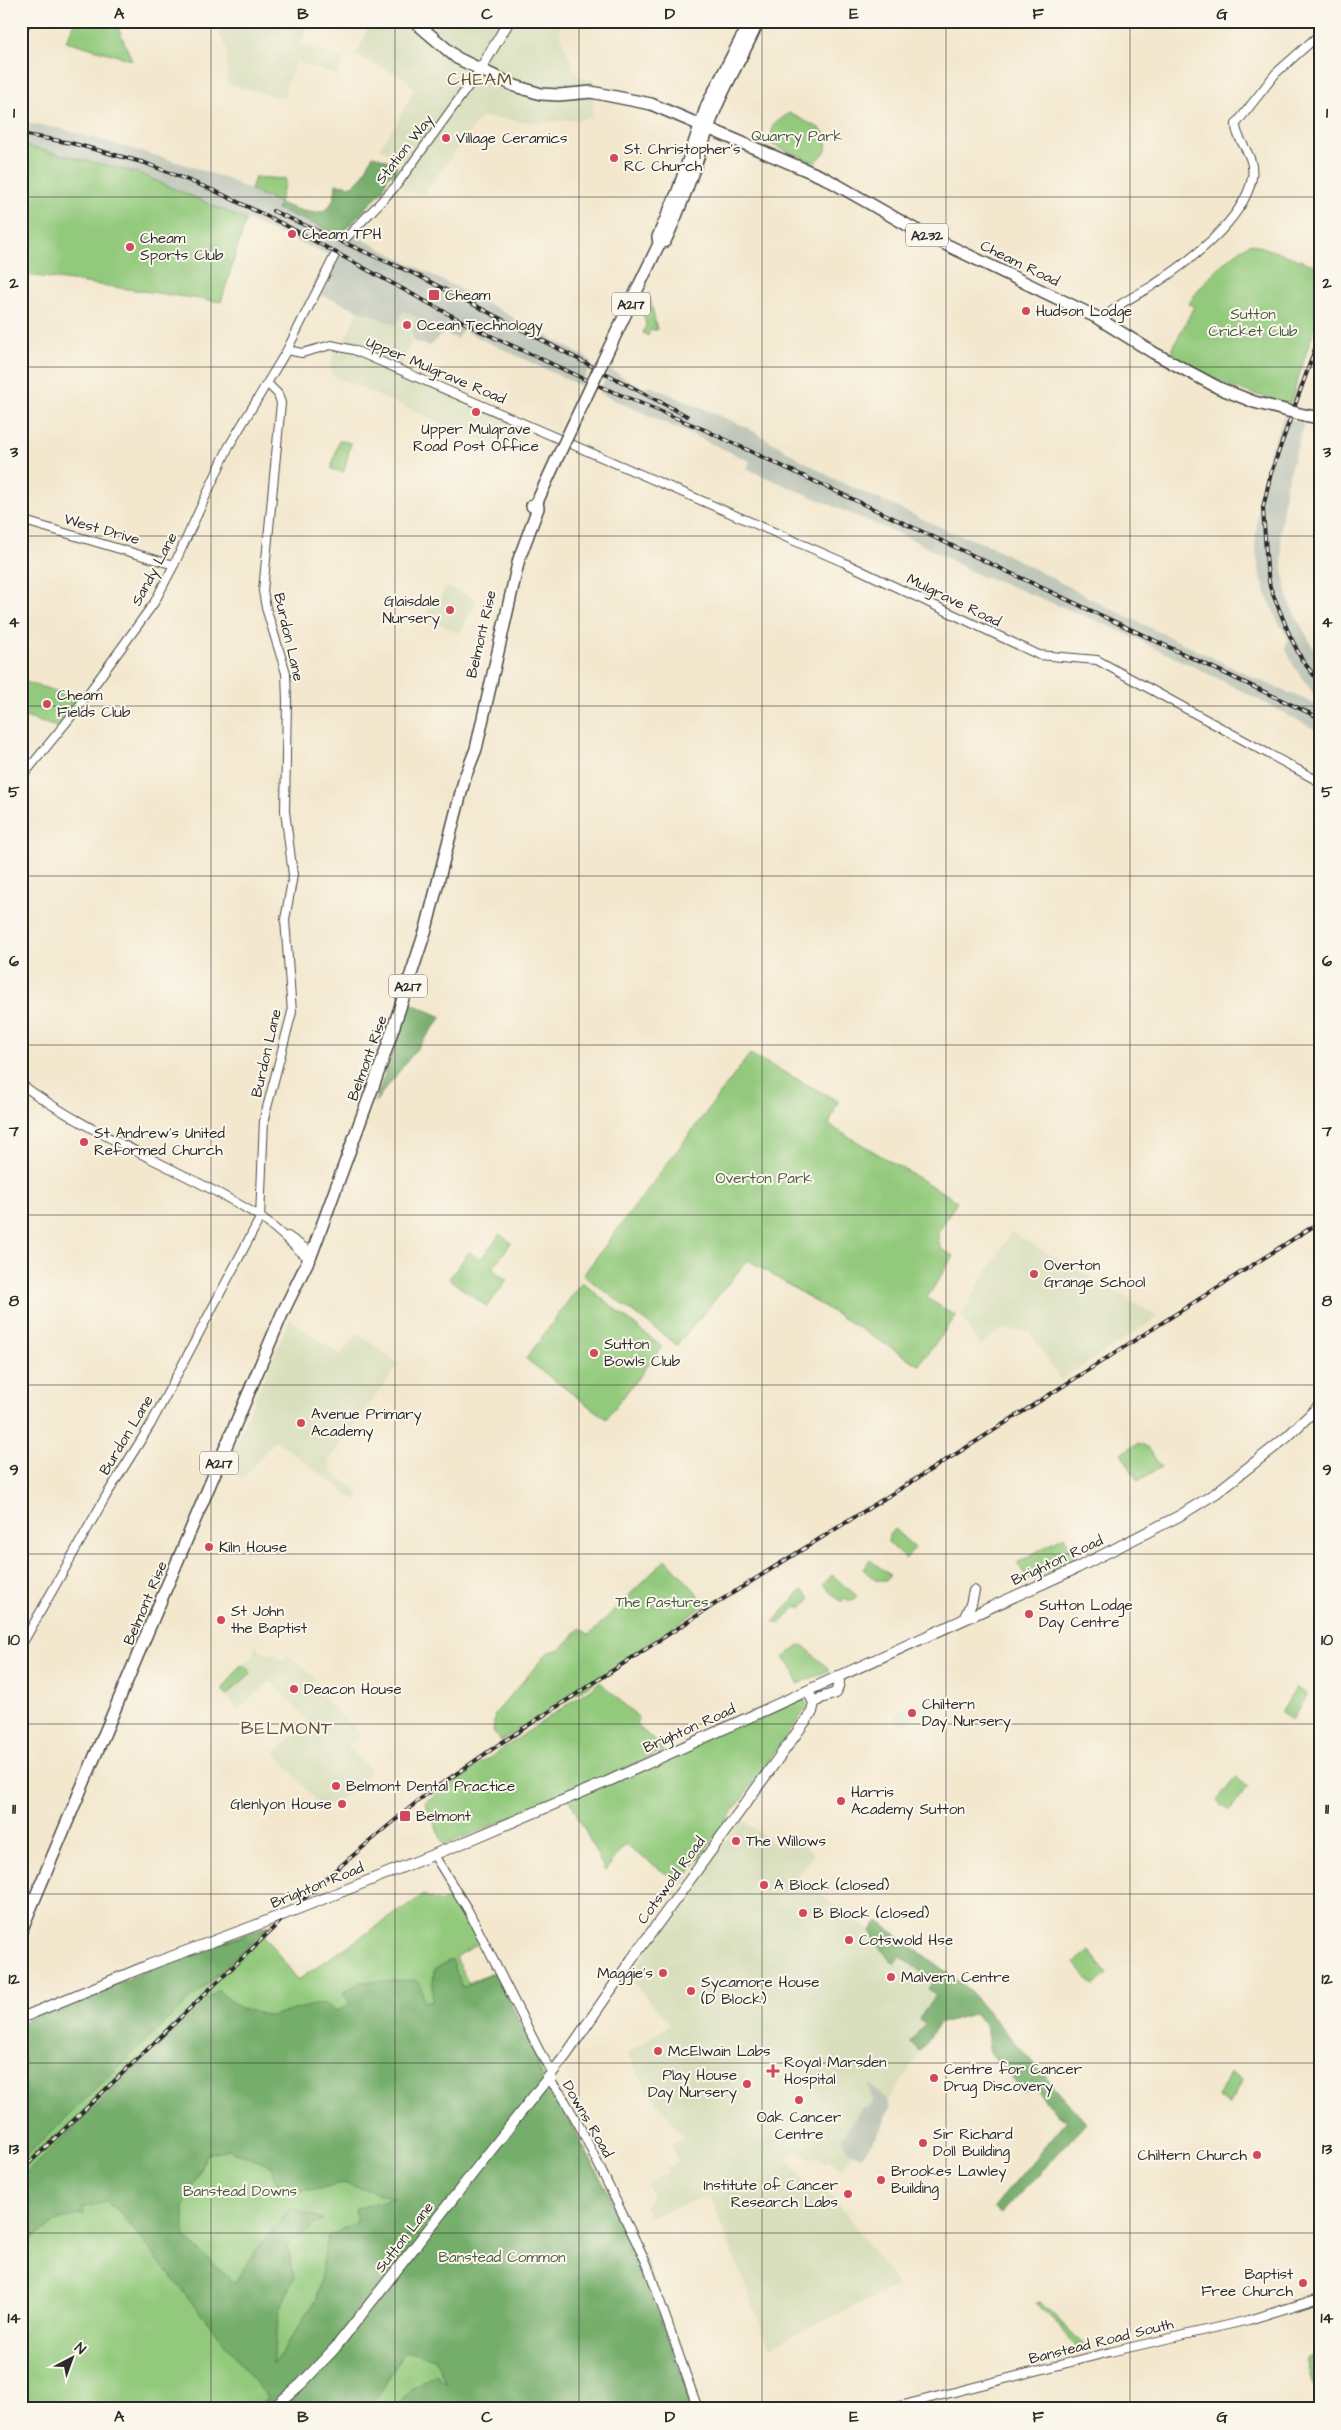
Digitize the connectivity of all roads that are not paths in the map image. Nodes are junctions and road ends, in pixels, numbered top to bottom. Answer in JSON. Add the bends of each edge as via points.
{"nodes":[{"id":1,"x":25,"y":21,"type":"edge"},
{"id":2,"x":414,"y":21,"type":"edge"},
{"id":3,"x":509,"y":21,"type":"edge"},
{"id":4,"x":753,"y":21,"type":"edge"},
{"id":5,"x":758,"y":21,"type":"edge"},
{"id":6,"x":21,"y":28,"type":"edge"},
{"id":7,"x":1320,"y":34,"type":"edge"},
{"id":8,"x":480,"y":70,"type":"junction"},
{"id":9,"x":704,"y":126,"type":"junction"},
{"id":10,"x":344,"y":240,"type":"tunnel mouth"},
{"id":11,"x":334,"y":256,"type":"tunnel mouth"},
{"id":12,"x":1102,"y":321,"type":"junction"},
{"id":13,"x":286,"y":353,"type":"junction"},
{"id":14,"x":267,"y":383,"type":"junction"},
{"id":15,"x":1320,"y":418,"type":"edge"},
{"id":16,"x":571,"y":442,"type":"joint"},
{"id":17,"x":21,"y":520,"type":"edge"},
{"id":18,"x":174,"y":566,"type":"junction"},
{"id":19,"x":21,"y":778,"type":"edge"},
{"id":20,"x":1320,"y":782,"type":"edge"},
{"id":21,"x":21,"y":1084,"type":"edge"},
{"id":22,"x":260,"y":1218,"type":"junction"},
{"id":23,"x":307,"y":1254,"type":"junction"},
{"id":24,"x":1320,"y":1405,"type":"edge"},
{"id":25,"x":974,"y":1591,"type":"dead end"},
{"id":26,"x":964,"y":1619,"type":"junction"},
{"id":27,"x":21,"y":1646,"type":"edge"},
{"id":28,"x":838,"y":1676,"type":"joint"},
{"id":29,"x":814,"y":1698,"type":"junction"},
{"id":30,"x":434,"y":1854,"type":"junction"},
{"id":31,"x":21,"y":1894,"type":"edge"},
{"id":32,"x":36,"y":1900,"type":"junction"},
{"id":33,"x":21,"y":1931,"type":"edge"},
{"id":34,"x":35,"y":2011,"type":"junction"},
{"id":35,"x":21,"y":2013,"type":"edge"},
{"id":36,"x":21,"y":2018,"type":"edge"},
{"id":37,"x":551,"y":2076,"type":"junction"},
{"id":38,"x":1320,"y":2298,"type":"edge"},
{"id":39,"x":272,"y":2409,"type":"edge"},
{"id":40,"x":698,"y":2409,"type":"edge"},
{"id":41,"x":888,"y":2409,"type":"edge"}],
"edges":[{"from":1,"to":6,"type":"highway"},
{"from":2,"to":8,"type":"highway","number":"A232","via":[[443,49]]},
{"from":3,"to":8,"type":"main road"},
{"from":4,"to":9,"type":"highway","number":"A217","via":[[725,69]]},
{"from":5,"to":9,"type":"highway","number":"A217"},
{"from":7,"to":12,"type":"street","via":[[1276,73],[1236,124],[1252,168],[1249,186],[1235,212],[1187,261],[1116,307]]},
{"from":8,"to":9,"type":"highway","number":"A232","via":[[534,93],[591,92],[630,98]]},
{"from":8,"to":10,"type":"street","name":"Station Way","via":[[396,186]]},
{"from":9,"to":12,"type":"highway","name":"Cheam Road","number":"A232","via":[[825,178],[916,230]]},
{"from":9,"to":23,"type":"highway","name":"Belmont Rise","number":"A217","bridge":true,"via":[[685,198],[537,502],[532,505],[513,560],[465,777],[421,945],[382,1062],[330,1202],[325,1206]]},
{"from":11,"to":13,"type":"street"},
{"from":12,"to":15,"type":"highway","name":"Cheam Road","number":"A232","bridge":true,"via":[[1219,388],[1254,402]]},
{"from":13,"to":14,"type":"street","name":"Sandy Lane"},
{"from":13,"to":16,"type":"street","name":"Upper Mulgrave Road","via":[[325,346],[350,348]]},
{"from":14,"to":18,"type":"street","name":"Sandy Lane","via":[[229,446]]},
{"from":14,"to":22,"type":"street","name":"Burdon Lane","via":[[280,396],[281,404],[264,591],[286,673],[285,811],[293,875],[285,920],[292,1012],[264,1119]]},
{"from":16,"to":20,"type":"street","name":"Mulgrave Road","via":[[843,562],[1039,655],[1097,660]]},
{"from":17,"to":18,"type":"street","name":"West Drive"},
{"from":18,"to":19,"type":"street","name":"Sandy Lane","via":[[134,634]]},
{"from":21,"to":22,"type":"street","via":[[44,1100]]},
{"from":22,"to":23,"type":"street"},
{"from":22,"to":27,"type":"street","name":"Burdon Lane","via":[[151,1424]]},
{"from":23,"to":32,"type":"highway","name":"Belmont Rise","number":"A217","via":[[294,1278],[294,1286]]},
{"from":24,"to":26,"type":"main road","name":"Brighton Road","via":[[1274,1447],[1206,1500],[1076,1568]]},
{"from":25,"to":26,"type":"main road"},
{"from":26,"to":28,"type":"main road","name":"Brighton Road"},
{"from":28,"to":29,"type":"main road","name":"Cotswold Road","via":[[836,1693]]},
{"from":29,"to":30,"type":"main road","name":"Brighton Road"},
{"from":29,"to":37,"type":"main road","name":"Cotswold Road","via":[[812,1712],[649,1935]]},
{"from":30,"to":34,"type":"main road","name":"Brighton Road","bridge":true},
{"from":30,"to":37,"type":"street","name":"Downs Road","via":[[468,1910],[551,2069]]},
{"from":31,"to":32,"type":"street"},
{"from":32,"to":33,"type":"highway","name":"Belmont Rise","number":"A217"},
{"from":34,"to":35,"type":"main road","name":"Brighton Road"},
{"from":34,"to":36,"type":"main road","name":"Brighton Road"},
{"from":37,"to":39,"type":"main road","name":"Sutton Lane","via":[[335,2348]]},
{"from":37,"to":40,"type":"street","name":"Downs Road","via":[[551,2082],[580,2128],[647,2264]]},
{"from":38,"to":41,"type":"street","name":"Banstead Road South","via":[[1249,2320]]}]}
